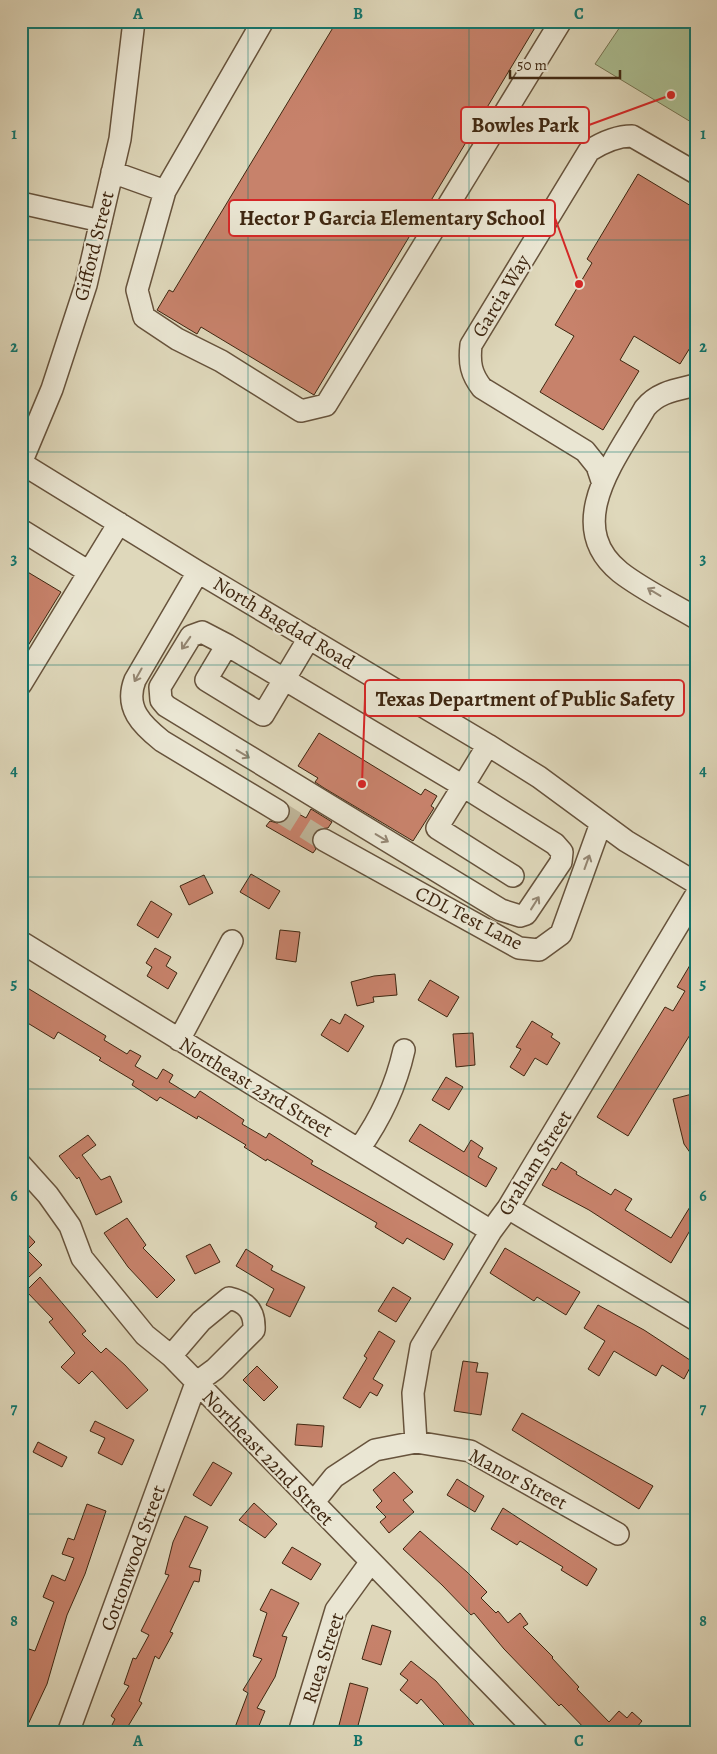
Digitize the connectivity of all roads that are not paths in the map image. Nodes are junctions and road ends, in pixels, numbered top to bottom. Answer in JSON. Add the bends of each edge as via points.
{"nodes":[{"id":1,"x":134,"y":21,"type":"edge"},
{"id":2,"x":263,"y":21,"type":"edge"},
{"id":3,"x":561,"y":21,"type":"edge"},
{"id":4,"x":112,"y":172,"type":"junction"},
{"id":5,"x":696,"y":173,"type":"edge"},
{"id":6,"x":165,"y":191,"type":"junction"},
{"id":7,"x":21,"y":203,"type":"edge"},
{"id":8,"x":101,"y":221,"type":"junction"},
{"id":9,"x":696,"y":385,"type":"edge"},
{"id":10,"x":21,"y":463,"type":"edge"},
{"id":11,"x":602,"y":481,"type":"junction"},
{"id":12,"x":119,"y":523,"type":"junction"},
{"id":13,"x":21,"y":530,"type":"edge"},
{"id":14,"x":89,"y":572,"type":"junction"},
{"id":15,"x":198,"y":572,"type":"junction"},
{"id":16,"x":696,"y":618,"type":"edge"},
{"id":17,"x":309,"y":638,"type":"junction"},
{"id":18,"x":227,"y":645,"type":"junction"},
{"id":19,"x":284,"y":679,"type":"junction"},
{"id":20,"x":21,"y":684,"type":"edge"},
{"id":21,"x":488,"y":745,"type":"junction"},
{"id":22,"x":463,"y":786,"type":"junction"},
{"id":23,"x":278,"y":811,"type":"tunnel mouth"},
{"id":24,"x":601,"y":823,"type":"junction"},
{"id":25,"x":324,"y":840,"type":"tunnel mouth"},
{"id":26,"x":513,"y":876,"type":"dead end"},
{"id":27,"x":696,"y":883,"type":"edge"},
{"id":28,"x":696,"y":895,"type":"edge"},
{"id":29,"x":232,"y":941,"type":"dead end"},
{"id":30,"x":21,"y":942,"type":"edge"},
{"id":31,"x":179,"y":1040,"type":"junction"},
{"id":32,"x":404,"y":1050,"type":"dead end"},
{"id":33,"x":359,"y":1149,"type":"junction"},
{"id":34,"x":21,"y":1165,"type":"edge"},
{"id":35,"x":508,"y":1208,"type":"junction"},
{"id":36,"x":492,"y":1231,"type":"junction"},
{"id":37,"x":696,"y":1320,"type":"edge"},
{"id":38,"x":170,"y":1356,"type":"junction"},
{"id":39,"x":196,"y":1383,"type":"junction"},
{"id":40,"x":416,"y":1442,"type":"junction"},
{"id":41,"x":313,"y":1503,"type":"junction"},
{"id":42,"x":618,"y":1534,"type":"dead end"},
{"id":43,"x":370,"y":1562,"type":"junction"},
{"id":44,"x":68,"y":1733,"type":"edge"},
{"id":45,"x":299,"y":1733,"type":"edge"},
{"id":46,"x":538,"y":1733,"type":"edge"}],
"edges":[{"from":1,"to":4,"type":"street","name":"Gifford Street","via":[[120,139]]},
{"from":2,"to":6,"type":"street"},
{"from":3,"to":6,"type":"street","via":[[326,405],[301,411],[144,317],[137,290]]},
{"from":4,"to":6,"type":"street"},
{"from":4,"to":8,"type":"street","name":"Gifford Street"},
{"from":5,"to":11,"type":"street","name":"Garcia Way","via":[[632,136],[620,136],[589,152],[471,346],[470,366],[482,388],[585,451],[597,466]]},
{"from":7,"to":8,"type":"street"},
{"from":8,"to":10,"type":"street","name":"Gifford Street","via":[[86,285],[52,389]]},
{"from":9,"to":11,"type":"street","via":[[652,399]]},
{"from":10,"to":12,"type":"street","name":"North Bagdad Road"},
{"from":16,"to":11,"type":"street","one_way":true,"via":[[620,572],[608,558],[598,541],[594,523]]},
{"from":12,"to":14,"type":"street"},
{"from":12,"to":15,"type":"street","name":"North Bagdad Road"},
{"from":13,"to":14,"type":"street"},
{"from":14,"to":20,"type":"street"},
{"from":15,"to":17,"type":"street","name":"North Bagdad Road"},
{"from":15,"to":23,"type":"street","one_way":true,"via":[[135,680],[130,692],[132,703],[137,716],[162,741]]},
{"from":17,"to":19,"type":"street"},
{"from":17,"to":21,"type":"street","name":"North Bagdad Road"},
{"from":18,"to":19,"type":"street"},
{"from":18,"to":19,"type":"street","via":[[206,680],[263,715]]},
{"from":18,"to":22,"type":"street","one_way":true,"via":[[202,632],[191,636],[160,687],[166,706],[501,910],[520,916],[526,914],[561,862],[562,852]]},
{"from":19,"to":22,"type":"street"},
{"from":21,"to":22,"type":"street"},
{"from":21,"to":24,"type":"street","name":"North Bagdad Road"},
{"from":22,"to":26,"type":"street","via":[[438,828]]},
{"from":25,"to":24,"type":"street","name":"CDL Test Lane","one_way":true,"via":[[519,948],[539,950],[561,934]]},
{"from":24,"to":27,"type":"street","name":"North Bagdad Road"},
{"from":28,"to":35,"type":"street","name":"Graham Street"},
{"from":29,"to":31,"type":"street"},
{"from":30,"to":31,"type":"street","name":"Northeast 23rd Street"},
{"from":31,"to":33,"type":"street","name":"Northeast 23rd Street"},
{"from":32,"to":33,"type":"street","via":[[398,1078],[376,1126]]},
{"from":33,"to":36,"type":"street","name":"Northeast 23rd Street"},
{"from":34,"to":38,"type":"street","name":"Northeast 22nd Street","via":[[70,1226],[82,1258],[145,1335]]},
{"from":35,"to":36,"type":"street","name":"Graham Street"},
{"from":35,"to":37,"type":"street"},
{"from":36,"to":40,"type":"street","name":"Graham Street","via":[[422,1347],[413,1393]]},
{"from":38,"to":39,"type":"street","name":"Northeast 22nd Street"},
{"from":38,"to":39,"type":"street","via":[[201,1321],[229,1298],[238,1300],[251,1310],[254,1330]]},
{"from":39,"to":41,"type":"street","name":"Northeast 22nd Street"},
{"from":39,"to":44,"type":"street","name":"Cottonwood Street"},
{"from":40,"to":41,"type":"street","name":"Manor Street","via":[[375,1450],[334,1477]]},
{"from":40,"to":42,"type":"street","name":"Manor Street","via":[[470,1450]]},
{"from":41,"to":43,"type":"street","name":"Northeast 22nd Street"},
{"from":43,"to":45,"type":"street","name":"Ruea Street","via":[[336,1610]]},
{"from":43,"to":46,"type":"street","name":"Northeast 22nd Street"}]}
